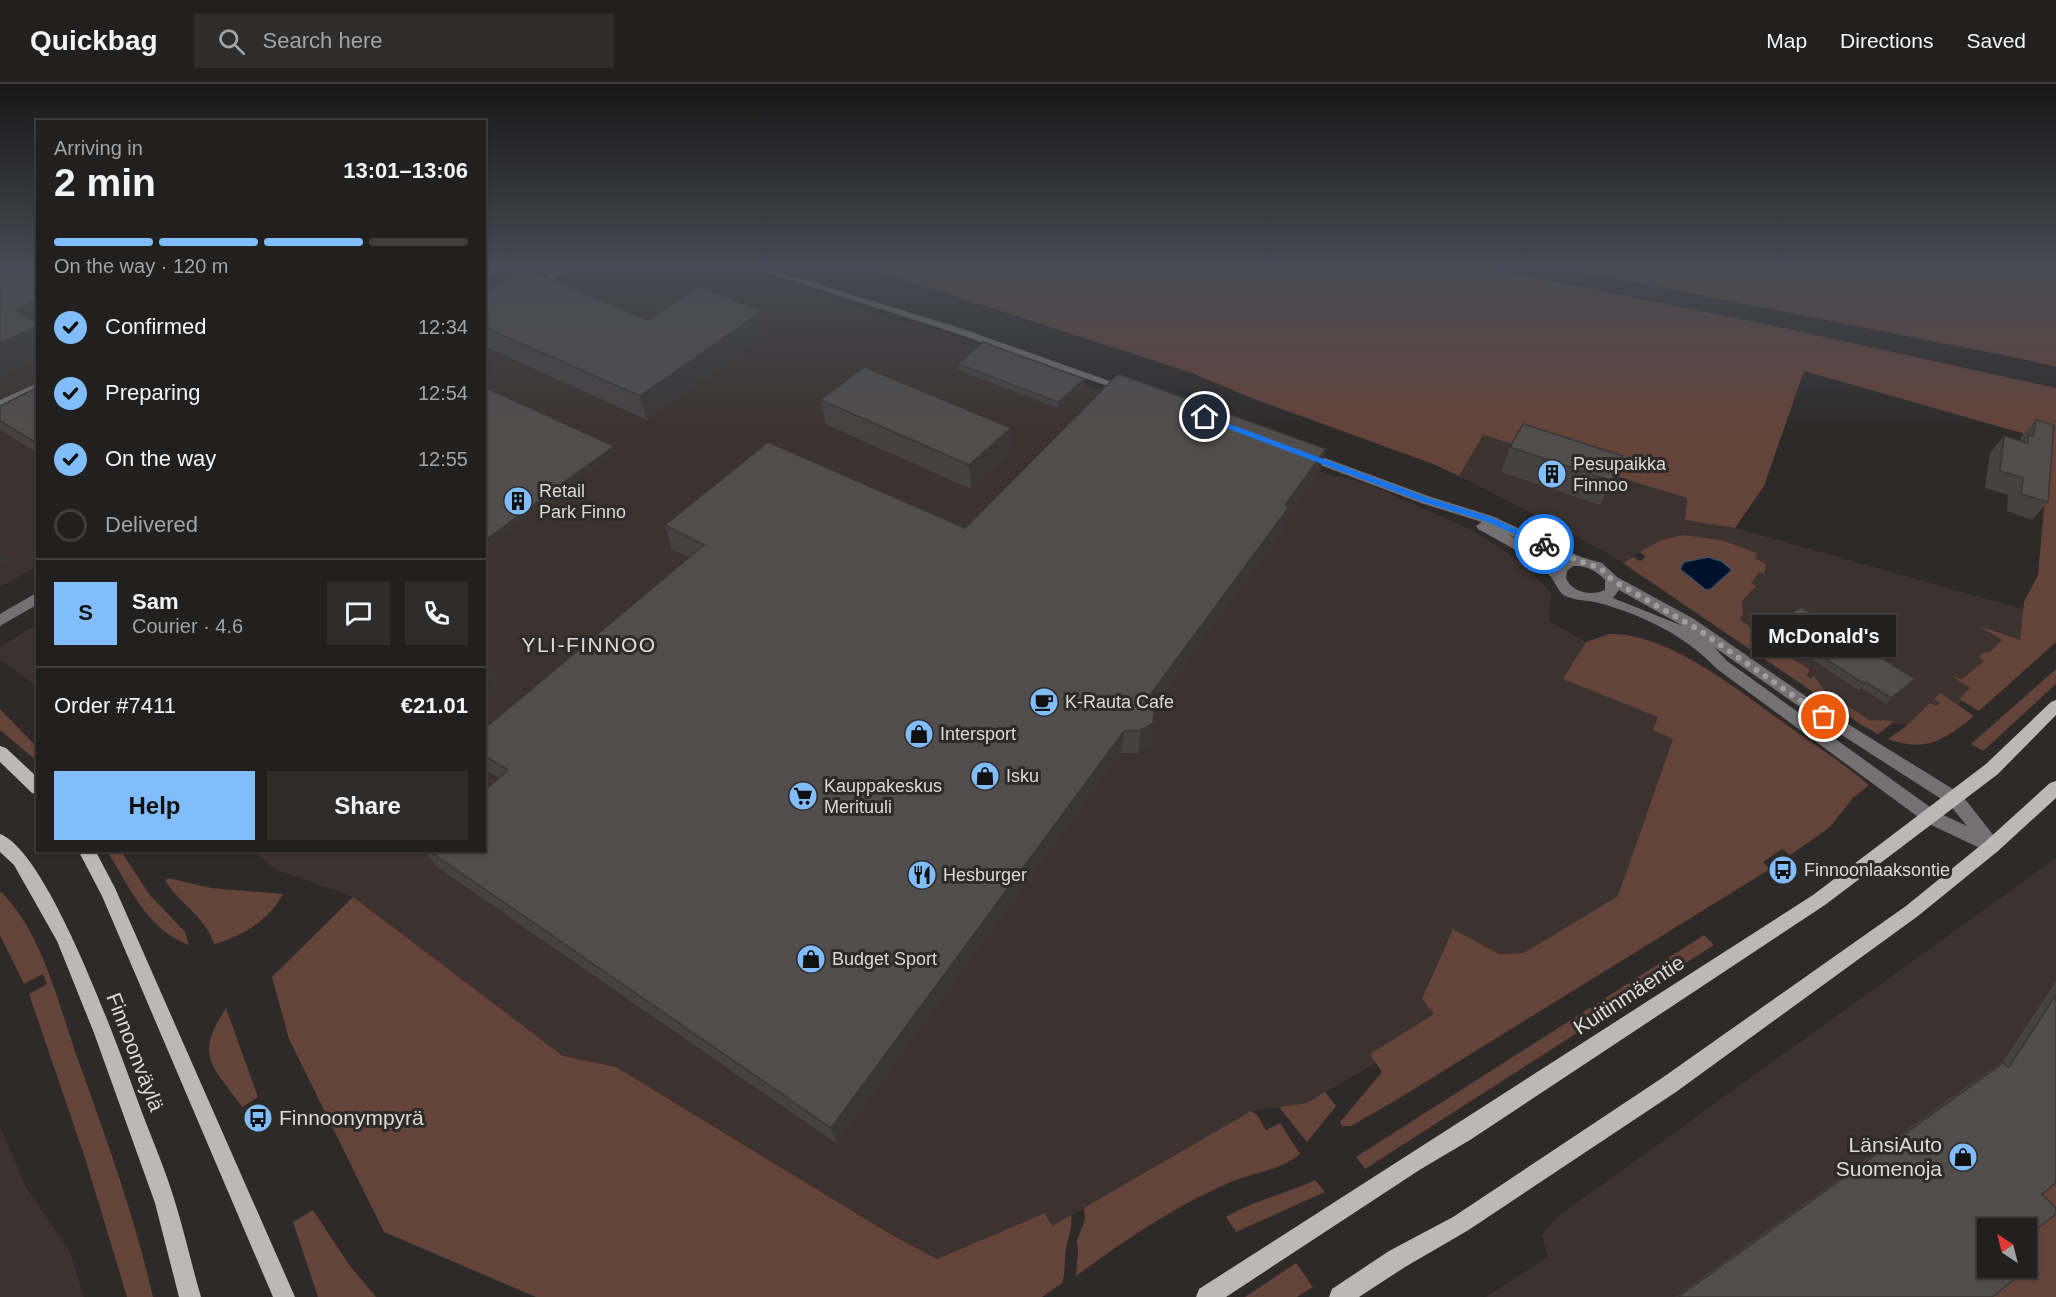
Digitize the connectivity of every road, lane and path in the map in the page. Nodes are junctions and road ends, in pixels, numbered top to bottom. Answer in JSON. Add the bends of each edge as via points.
{"nodes":[{"id":1,"x":926,"y":321,"type":"edge"},
{"id":2,"x":36,"y":387,"type":"edge"},
{"id":3,"x":1146,"y":396,"type":"edge"},
{"id":4,"x":0,"y":405,"type":"edge"},
{"id":5,"x":1289,"y":448,"type":"edge"},
{"id":6,"x":1426,"y":500,"type":"junction"},
{"id":7,"x":1578,"y":561,"type":"junction"},
{"id":8,"x":1558,"y":574,"type":"junction"},
{"id":9,"x":1612,"y":580,"type":"junction"},
{"id":10,"x":36,"y":598,"type":"edge"},
{"id":11,"x":1599,"y":598,"type":"junction"},
{"id":12,"x":3,"y":617,"type":"edge"},
{"id":13,"x":2056,"y":706,"type":"edge"},
{"id":14,"x":0,"y":753,"type":"edge"},
{"id":15,"x":36,"y":786,"type":"edge"},
{"id":16,"x":2056,"y":788,"type":"edge"},
{"id":17,"x":1955,"y":799,"type":"junction"},
{"id":18,"x":1931,"y":817,"type":"junction"},
{"id":19,"x":0,"y":841,"type":"edge"},
{"id":20,"x":1992,"y":846,"type":"junction"},
{"id":21,"x":87,"y":852,"type":"edge"},
{"id":22,"x":190,"y":1297,"type":"edge"},
{"id":23,"x":284,"y":1297,"type":"edge"},
{"id":24,"x":1207,"y":1297,"type":"edge"},
{"id":25,"x":1340,"y":1297,"type":"edge"}],
"edges":[{"from":1,"to":3,"type":"street"},
{"from":2,"to":4,"type":"street"},
{"from":5,"to":6,"type":"street"},
{"from":6,"to":7,"type":"street","via":[[1498,523]]},
{"from":6,"to":8,"type":"street","via":[[1512,542]]},
{"from":7,"to":8,"type":"street","via":[[1564,565]]},
{"from":7,"to":9,"type":"street","via":[[1600,568]]},
{"from":8,"to":11,"type":"street","via":[[1568,590],[1578,596]]},
{"from":9,"to":11,"type":"street","via":[[1612,592]]},
{"from":9,"to":17,"type":"street","via":[[1694,627],[1824,717]]},
{"from":10,"to":12,"type":"street"},
{"from":11,"to":18,"type":"street","via":[[1675,628]]},
{"from":13,"to":17,"type":"main road","name":"Kuitinmäentie"},
{"from":14,"to":15,"type":"main road"},
{"from":16,"to":20,"type":"main road"},
{"from":17,"to":18,"type":"main road","name":"Kuitinmäentie"},
{"from":17,"to":20,"type":"street"},
{"from":18,"to":20,"type":"street"},
{"from":18,"to":24,"type":"main road","name":"Kuitinmäentie","via":[[1819,900]]},
{"from":19,"to":22,"type":"main road","name":"Finnoonväylä","via":[[20,860],[64,937],[165,1203]]},
{"from":20,"to":25,"type":"main road","via":[[1912,910],[1669,1085],[1460,1224],[1397,1258]]},
{"from":21,"to":23,"type":"main road","name":"Finnoonväylä","via":[[109,893]]}]}
